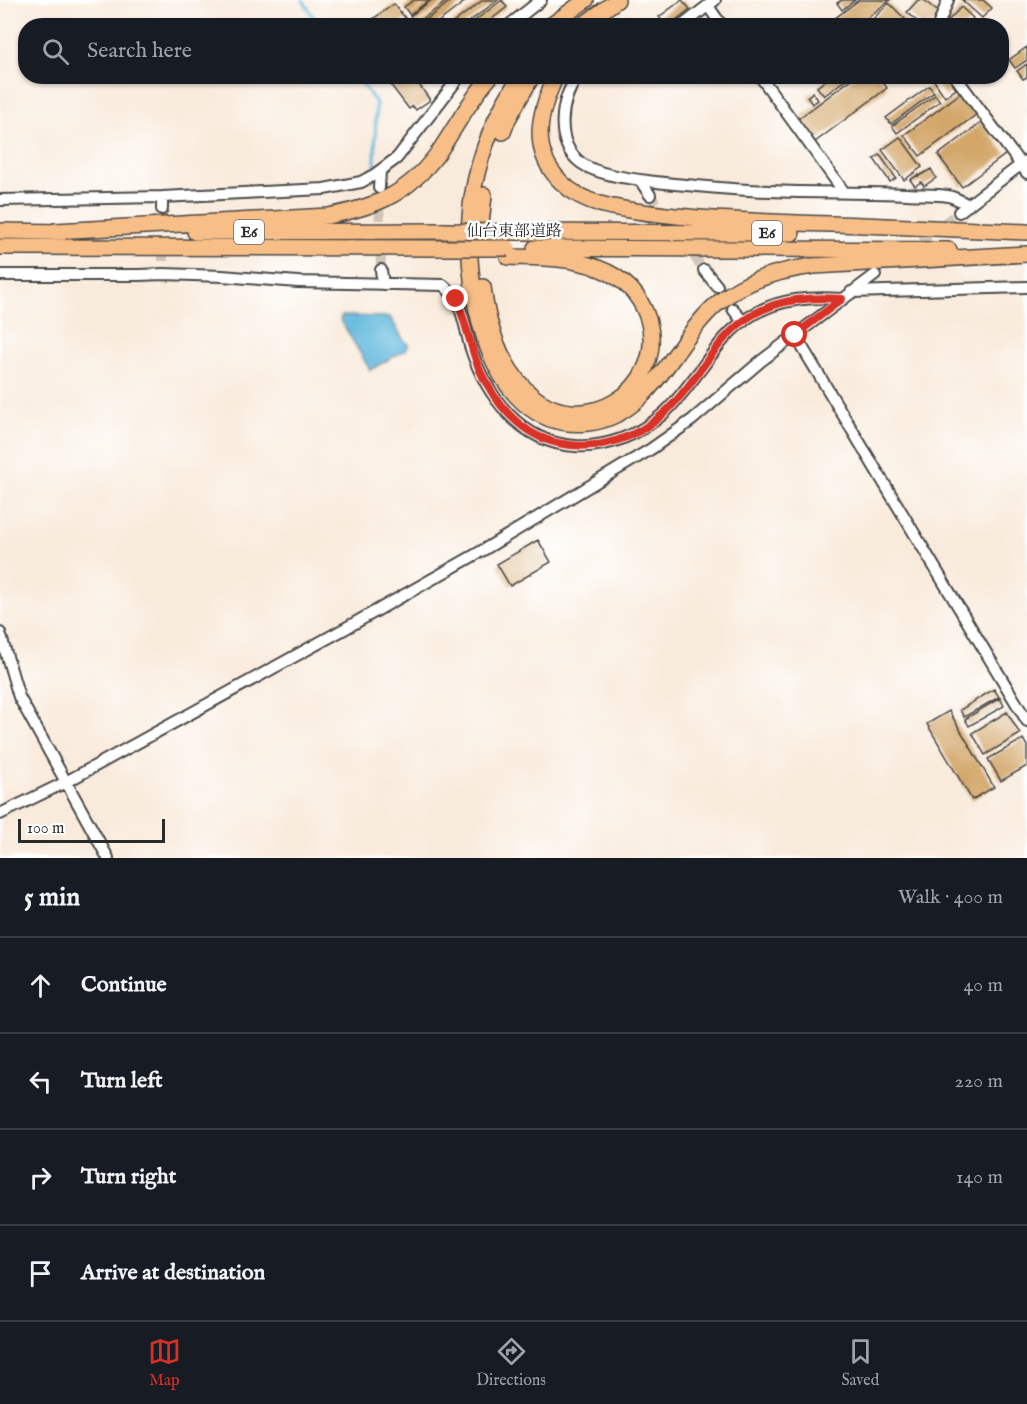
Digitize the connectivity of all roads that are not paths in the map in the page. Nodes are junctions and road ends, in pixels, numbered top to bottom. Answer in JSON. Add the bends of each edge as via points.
{"nodes":[{"id":1,"x":541,"y":0,"type":"edge"},
{"id":2,"x":587,"y":0,"type":"edge"},
{"id":3,"x":948,"y":0,"type":"edge"},
{"id":4,"x":711,"y":3,"type":"edge"},
{"id":5,"x":612,"y":4,"type":"edge"},
{"id":6,"x":518,"y":18,"type":"edge"},
{"id":7,"x":561,"y":18,"type":"edge"},
{"id":8,"x":571,"y":18,"type":"edge"},
{"id":9,"x":593,"y":18,"type":"edge"},
{"id":10,"x":599,"y":18,"type":"edge"},
{"id":11,"x":692,"y":18,"type":"edge"},
{"id":12,"x":718,"y":18,"type":"edge"},
{"id":13,"x":941,"y":18,"type":"edge"},
{"id":14,"x":454,"y":84,"type":"edge"},
{"id":15,"x":485,"y":84,"type":"edge"},
{"id":16,"x":516,"y":84,"type":"edge"},
{"id":17,"x":528,"y":84,"type":"edge"},
{"id":18,"x":552,"y":84,"type":"edge"},
{"id":19,"x":572,"y":84,"type":"edge"},
{"id":20,"x":765,"y":84,"type":"edge"},
{"id":21,"x":961,"y":84,"type":"edge"},
{"id":22,"x":1025,"y":166,"type":"edge"},
{"id":23,"x":380,"y":171,"type":"junction"},
{"id":24,"x":640,"y":180,"type":"junction"},
{"id":25,"x":379,"y":188,"type":"tunnel mouth"},
{"id":26,"x":844,"y":192,"type":"junction"},
{"id":27,"x":650,"y":195,"type":"tunnel mouth"},
{"id":28,"x":162,"y":197,"type":"junction"},
{"id":29,"x":0,"y":200,"type":"edge"},
{"id":30,"x":969,"y":205,"type":"junction"},
{"id":31,"x":162,"y":209,"type":"tunnel mouth"},
{"id":32,"x":960,"y":212,"type":"tunnel mouth"},
{"id":33,"x":0,"y":231,"type":"edge"},
{"id":34,"x":55,"y":231,"type":"junction"},
{"id":35,"x":1027,"y":233,"type":"edge"},
{"id":36,"x":0,"y":247,"type":"edge"},
{"id":37,"x":508,"y":252,"type":"junction"},
{"id":38,"x":1027,"y":252,"type":"edge"},
{"id":39,"x":163,"y":261,"type":"tunnel mouth"},
{"id":40,"x":381,"y":270,"type":"tunnel mouth"},
{"id":41,"x":704,"y":270,"type":"tunnel mouth"},
{"id":42,"x":164,"y":274,"type":"junction"},
{"id":43,"x":0,"y":275,"type":"edge"},
{"id":44,"x":875,"y":275,"type":"dead end"},
{"id":45,"x":383,"y":284,"type":"junction"},
{"id":46,"x":717,"y":285,"type":"dead end"},
{"id":47,"x":1027,"y":287,"type":"edge"},
{"id":48,"x":847,"y":295,"type":"junction"},
{"id":49,"x":733,"y":309,"type":"dead end"},
{"id":50,"x":742,"y":322,"type":"junction"},
{"id":51,"x":795,"y":335,"type":"junction"},
{"id":52,"x":0,"y":633,"type":"edge"},
{"id":53,"x":1027,"y":720,"type":"edge"},
{"id":54,"x":66,"y":782,"type":"junction"},
{"id":55,"x":0,"y":814,"type":"edge"},
{"id":56,"x":108,"y":858,"type":"edge"}],
"edges":[{"from":1,"to":6,"type":"street"},
{"from":2,"to":7,"type":"highway"},
{"from":2,"to":8,"type":"highway"},
{"from":3,"to":13,"type":"street"},
{"from":4,"to":11,"type":"street"},
{"from":4,"to":12,"type":"street"},
{"from":5,"to":9,"type":"highway"},
{"from":5,"to":10,"type":"highway"},
{"from":14,"to":23,"type":"street","via":[[397,158]]},
{"from":15,"to":34,"type":"highway","via":[[424,170],[399,191],[368,207],[328,216]]},
{"from":16,"to":38,"type":"highway","via":[[484,151],[472,197],[470,265],[484,338],[498,369],[514,393],[535,411],[560,421],[587,423],[625,410],[645,393],[719,301],[770,274],[814,266]]},
{"from":17,"to":37,"type":"highway","via":[[499,140],[482,201],[480,265],[492,328],[501,354],[518,380],[540,401],[580,412],[606,407],[627,394],[647,365],[651,340],[646,312],[631,289],[609,273],[585,264]]},
{"from":18,"to":35,"type":"highway","via":[[541,116],[545,158],[561,182],[600,204],[695,218]]},
{"from":19,"to":24,"type":"street","via":[[563,110],[566,142],[573,155],[599,172]]},
{"from":20,"to":26,"type":"street"},
{"from":21,"to":22,"type":"street"},
{"from":22,"to":30,"type":"street"},
{"from":23,"to":25,"type":"street"},
{"from":23,"to":28,"type":"street","via":[[361,182],[324,189]]},
{"from":24,"to":26,"type":"street","via":[[771,191]]},
{"from":24,"to":27,"type":"street"},
{"from":26,"to":30,"type":"street","via":[[950,196]]},
{"from":28,"to":29,"type":"street"},
{"from":28,"to":31,"type":"street"},
{"from":30,"to":32,"type":"street"},
{"from":33,"to":34,"type":"highway","name":"仙台東部道路","number":"E6"},
{"from":34,"to":35,"type":"highway","name":"仙台東部道路","number":"E6","bridge":true},
{"from":36,"to":37,"type":"highway","name":"仙台東部道路","number":"E6","bridge":true},
{"from":37,"to":38,"type":"highway","name":"仙台東部道路","number":"E6"},
{"from":39,"to":42,"type":"street"},
{"from":40,"to":45,"type":"street"},
{"from":41,"to":46,"type":"street"},
{"from":42,"to":43,"type":"street"},
{"from":42,"to":45,"type":"street"},
{"from":44,"to":48,"type":"street"},
{"from":45,"to":50,"type":"street","via":[[443,285],[451,291],[461,309],[486,384],[505,411],[515,422],[542,437],[575,446],[633,435],[663,414],[713,351]]},
{"from":47,"to":48,"type":"street"},
{"from":48,"to":50,"type":"street","via":[[776,304]]},
{"from":48,"to":51,"type":"street"},
{"from":49,"to":50,"type":"street"},
{"from":51,"to":53,"type":"street"},
{"from":51,"to":54,"type":"street","via":[[692,420],[651,448],[480,552]]},
{"from":52,"to":54,"type":"street","via":[[19,697]]},
{"from":54,"to":55,"type":"street"},
{"from":54,"to":56,"type":"street"}]}
